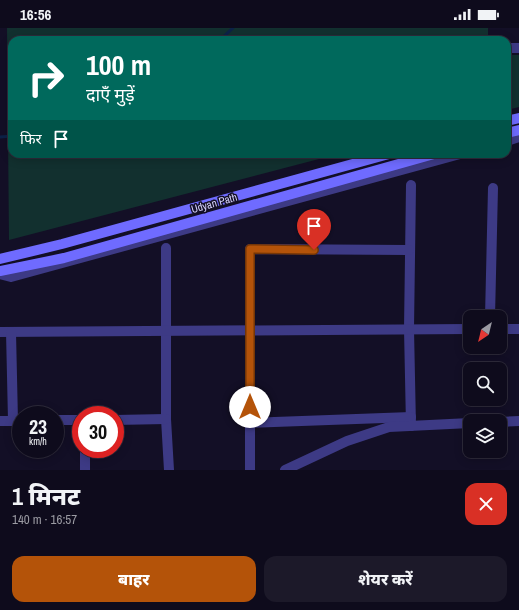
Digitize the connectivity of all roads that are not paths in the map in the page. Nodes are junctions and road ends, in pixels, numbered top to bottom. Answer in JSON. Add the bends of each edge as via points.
{"nodes":[{"id":1,"x":374,"y":158,"type":"edge"},
{"id":2,"x":420,"y":158,"type":"edge"},
{"id":3,"x":446,"y":158,"type":"edge"},
{"id":4,"x":410,"y":185,"type":"dead end"},
{"id":5,"x":493,"y":188,"type":"dead end"},
{"id":6,"x":166,"y":248,"type":"dead end"},
{"id":7,"x":409,"y":250,"type":"junction"},
{"id":8,"x":0,"y":259,"type":"edge"},
{"id":9,"x":0,"y":272,"type":"edge"},
{"id":10,"x":490,"y":310,"type":"edge"},
{"id":11,"x":409,"y":329,"type":"junction"},
{"id":12,"x":463,"y":329,"type":"edge"},
{"id":13,"x":507,"y":329,"type":"edge"},
{"id":14,"x":519,"y":329,"type":"edge"},
{"id":15,"x":250,"y":330,"type":"junction"},
{"id":16,"x":166,"y":331,"type":"junction"},
{"id":17,"x":0,"y":332,"type":"edge"},
{"id":18,"x":11,"y":332,"type":"junction"},
{"id":19,"x":16,"y":406,"type":"edge"},
{"id":20,"x":166,"y":419,"type":"junction"},
{"id":21,"x":124,"y":420,"type":"edge"},
{"id":22,"x":0,"y":421,"type":"edge"},
{"id":23,"x":12,"y":421,"type":"edge"},
{"id":24,"x":519,"y":421,"type":"edge"},
{"id":25,"x":411,"y":422,"type":"junction"},
{"id":26,"x":507,"y":422,"type":"edge"},
{"id":27,"x":250,"y":423,"type":"junction"},
{"id":28,"x":463,"y":424,"type":"edge"},
{"id":29,"x":85,"y":458,"type":"edge"},
{"id":30,"x":85,"y":470,"type":"edge"},
{"id":31,"x":169,"y":470,"type":"edge"},
{"id":32,"x":250,"y":470,"type":"edge"},
{"id":33,"x":285,"y":470,"type":"edge"}],
"edges":[{"from":1,"to":8,"type":"main road","name":"Udyan Path"},
{"from":2,"to":9,"type":"main road","name":"Udyan Path","via":[[64,258]]},
{"from":3,"to":9,"type":"street","via":[[11,277]]},
{"from":4,"to":7,"type":"street"},
{"from":5,"to":10,"type":"street"},
{"from":6,"to":16,"type":"street"},
{"from":7,"to":11,"type":"street"},
{"from":7,"to":15,"type":"street","via":[[250,249]]},
{"from":11,"to":12,"type":"street"},
{"from":11,"to":15,"type":"street"},
{"from":11,"to":25,"type":"street"},
{"from":13,"to":14,"type":"street"},
{"from":15,"to":16,"type":"street"},
{"from":15,"to":27,"type":"street"},
{"from":16,"to":18,"type":"street"},
{"from":16,"to":20,"type":"street"},
{"from":17,"to":18,"type":"street"},
{"from":18,"to":19,"type":"street"},
{"from":20,"to":21,"type":"street"},
{"from":20,"to":31,"type":"street"},
{"from":22,"to":23,"type":"street"},
{"from":24,"to":26,"type":"street"},
{"from":25,"to":27,"type":"street"},
{"from":25,"to":28,"type":"street"},
{"from":25,"to":33,"type":"street","via":[[347,441]]},
{"from":27,"to":32,"type":"street"},
{"from":29,"to":30,"type":"street"}]}
